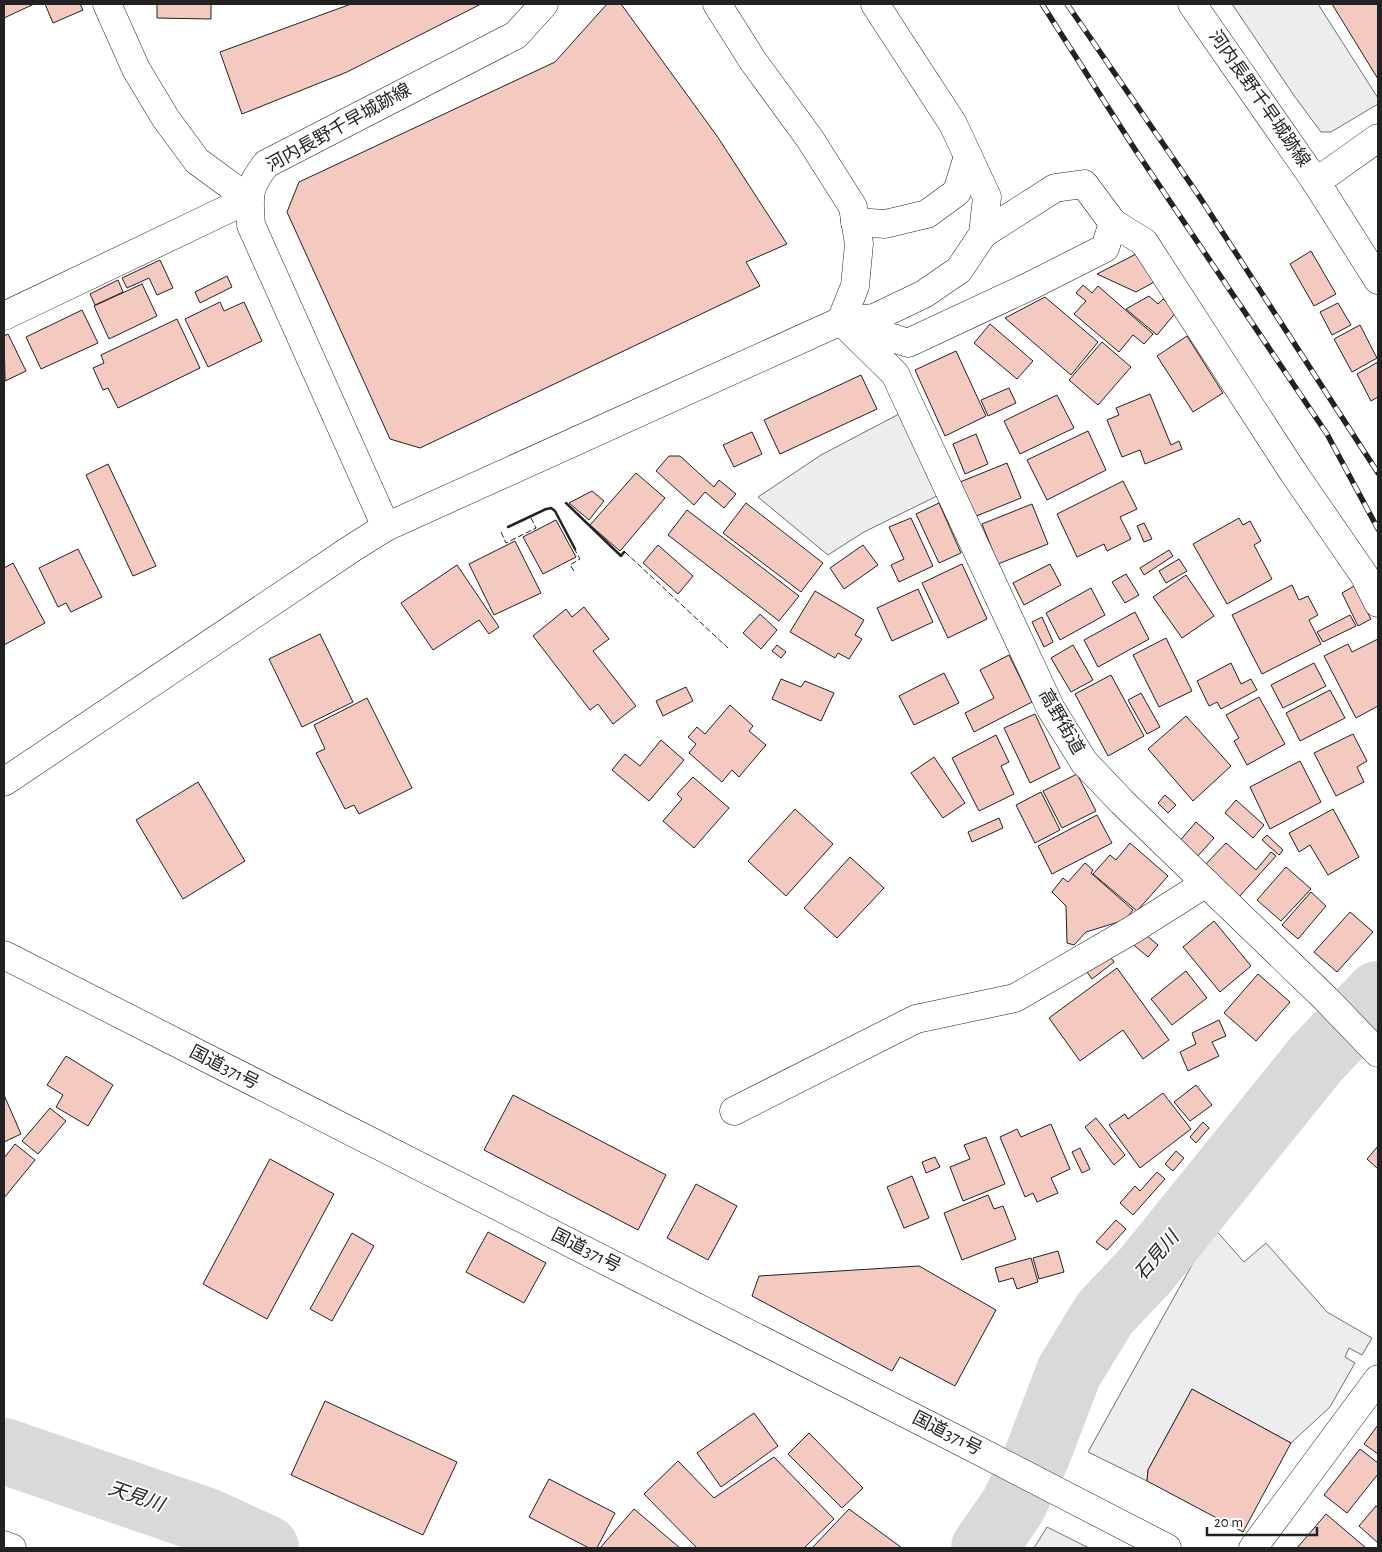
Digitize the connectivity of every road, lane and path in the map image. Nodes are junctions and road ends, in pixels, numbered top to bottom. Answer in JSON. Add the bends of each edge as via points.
{"nodes":[{"id":1,"x":107,"y":4,"type":"edge"},
{"id":2,"x":544,"y":4,"type":"edge"},
{"id":3,"x":717,"y":4,"type":"edge"},
{"id":4,"x":875,"y":4,"type":"edge"},
{"id":5,"x":1192,"y":4,"type":"edge"},
{"id":6,"x":1378,"y":138,"type":"edge"},
{"id":7,"x":968,"y":156,"type":"junction"},
{"id":8,"x":1316,"y":182,"type":"junction"},
{"id":9,"x":249,"y":199,"type":"junction"},
{"id":10,"x":856,"y":222,"type":"junction"},
{"id":11,"x":1113,"y":224,"type":"junction"},
{"id":12,"x":983,"y":234,"type":"junction"},
{"id":13,"x":1378,"y":280,"type":"edge"},
{"id":14,"x":4,"y":316,"type":"edge"},
{"id":15,"x":841,"y":321,"type":"junction"},
{"id":16,"x":386,"y":527,"type":"junction"},
{"id":17,"x":1378,"y":603,"type":"edge"},
{"id":18,"x":4,"y":782,"type":"edge"},
{"id":19,"x":1206,"y":882,"type":"junction"},
{"id":20,"x":4,"y":955,"type":"edge"},
{"id":21,"x":1377,"y":1052,"type":"edge"},
{"id":22,"x":734,"y":1111,"type":"dead end"},
{"id":23,"x":1378,"y":1379,"type":"edge"},
{"id":24,"x":4,"y":1545,"type":"edge"},
{"id":25,"x":12,"y":1548,"type":"edge"},
{"id":26,"x":1167,"y":1548,"type":"edge"},
{"id":27,"x":1253,"y":1548,"type":"edge"}],
"edges":[{"from":1,"to":9,"type":"main road","via":[[136,69],[166,119],[197,161]]},
{"from":2,"to":9,"type":"main road","name":"河内長野千早城跡線","via":[[516,35],[266,164],[253,182]]},
{"from":3,"to":10,"type":"main road","via":[[752,61],[810,139],[853,207]]},
{"from":4,"to":7,"type":"main road","via":[[953,124]]},
{"from":5,"to":8,"type":"main road","name":"河内長野千早城跡線"},
{"from":6,"to":8,"type":"main road","name":"河内長野千早城跡線"},
{"from":7,"to":10,"type":"main road","via":[[957,192],[927,214],[885,224]]},
{"from":7,"to":12,"type":"main road","via":[[987,197]]},
{"from":8,"to":13,"type":"main road"},
{"from":9,"to":14,"type":"main road"},
{"from":9,"to":16,"type":"main road","via":[[251,224]]},
{"from":10,"to":15,"type":"main road","via":[[859,244],[855,286]]},
{"from":11,"to":12,"type":"main road","via":[[1084,184],[1055,188]]},
{"from":11,"to":15,"type":"main road","via":[[1105,248],[908,343]]},
{"from":11,"to":17,"type":"main road","via":[[1144,242],[1292,472],[1364,576]]},
{"from":12,"to":15,"type":"main road","via":[[959,270],[924,294],[874,318]]},
{"from":15,"to":16,"type":"main road"},
{"from":15,"to":19,"type":"main road","name":"高野街道","via":[[895,374],[1051,709],[1084,762]]},
{"from":16,"to":18,"type":"main road"},
{"from":19,"to":21,"type":"main road","name":"高野街道"},
{"from":19,"to":22,"type":"main road","via":[[1132,930],[1015,998],[916,1019]]},
{"from":20,"to":26,"type":"main road","name":"国道371号"},
{"from":23,"to":27,"type":"main road"},
{"from":24,"to":25,"type":"main road"}]}
